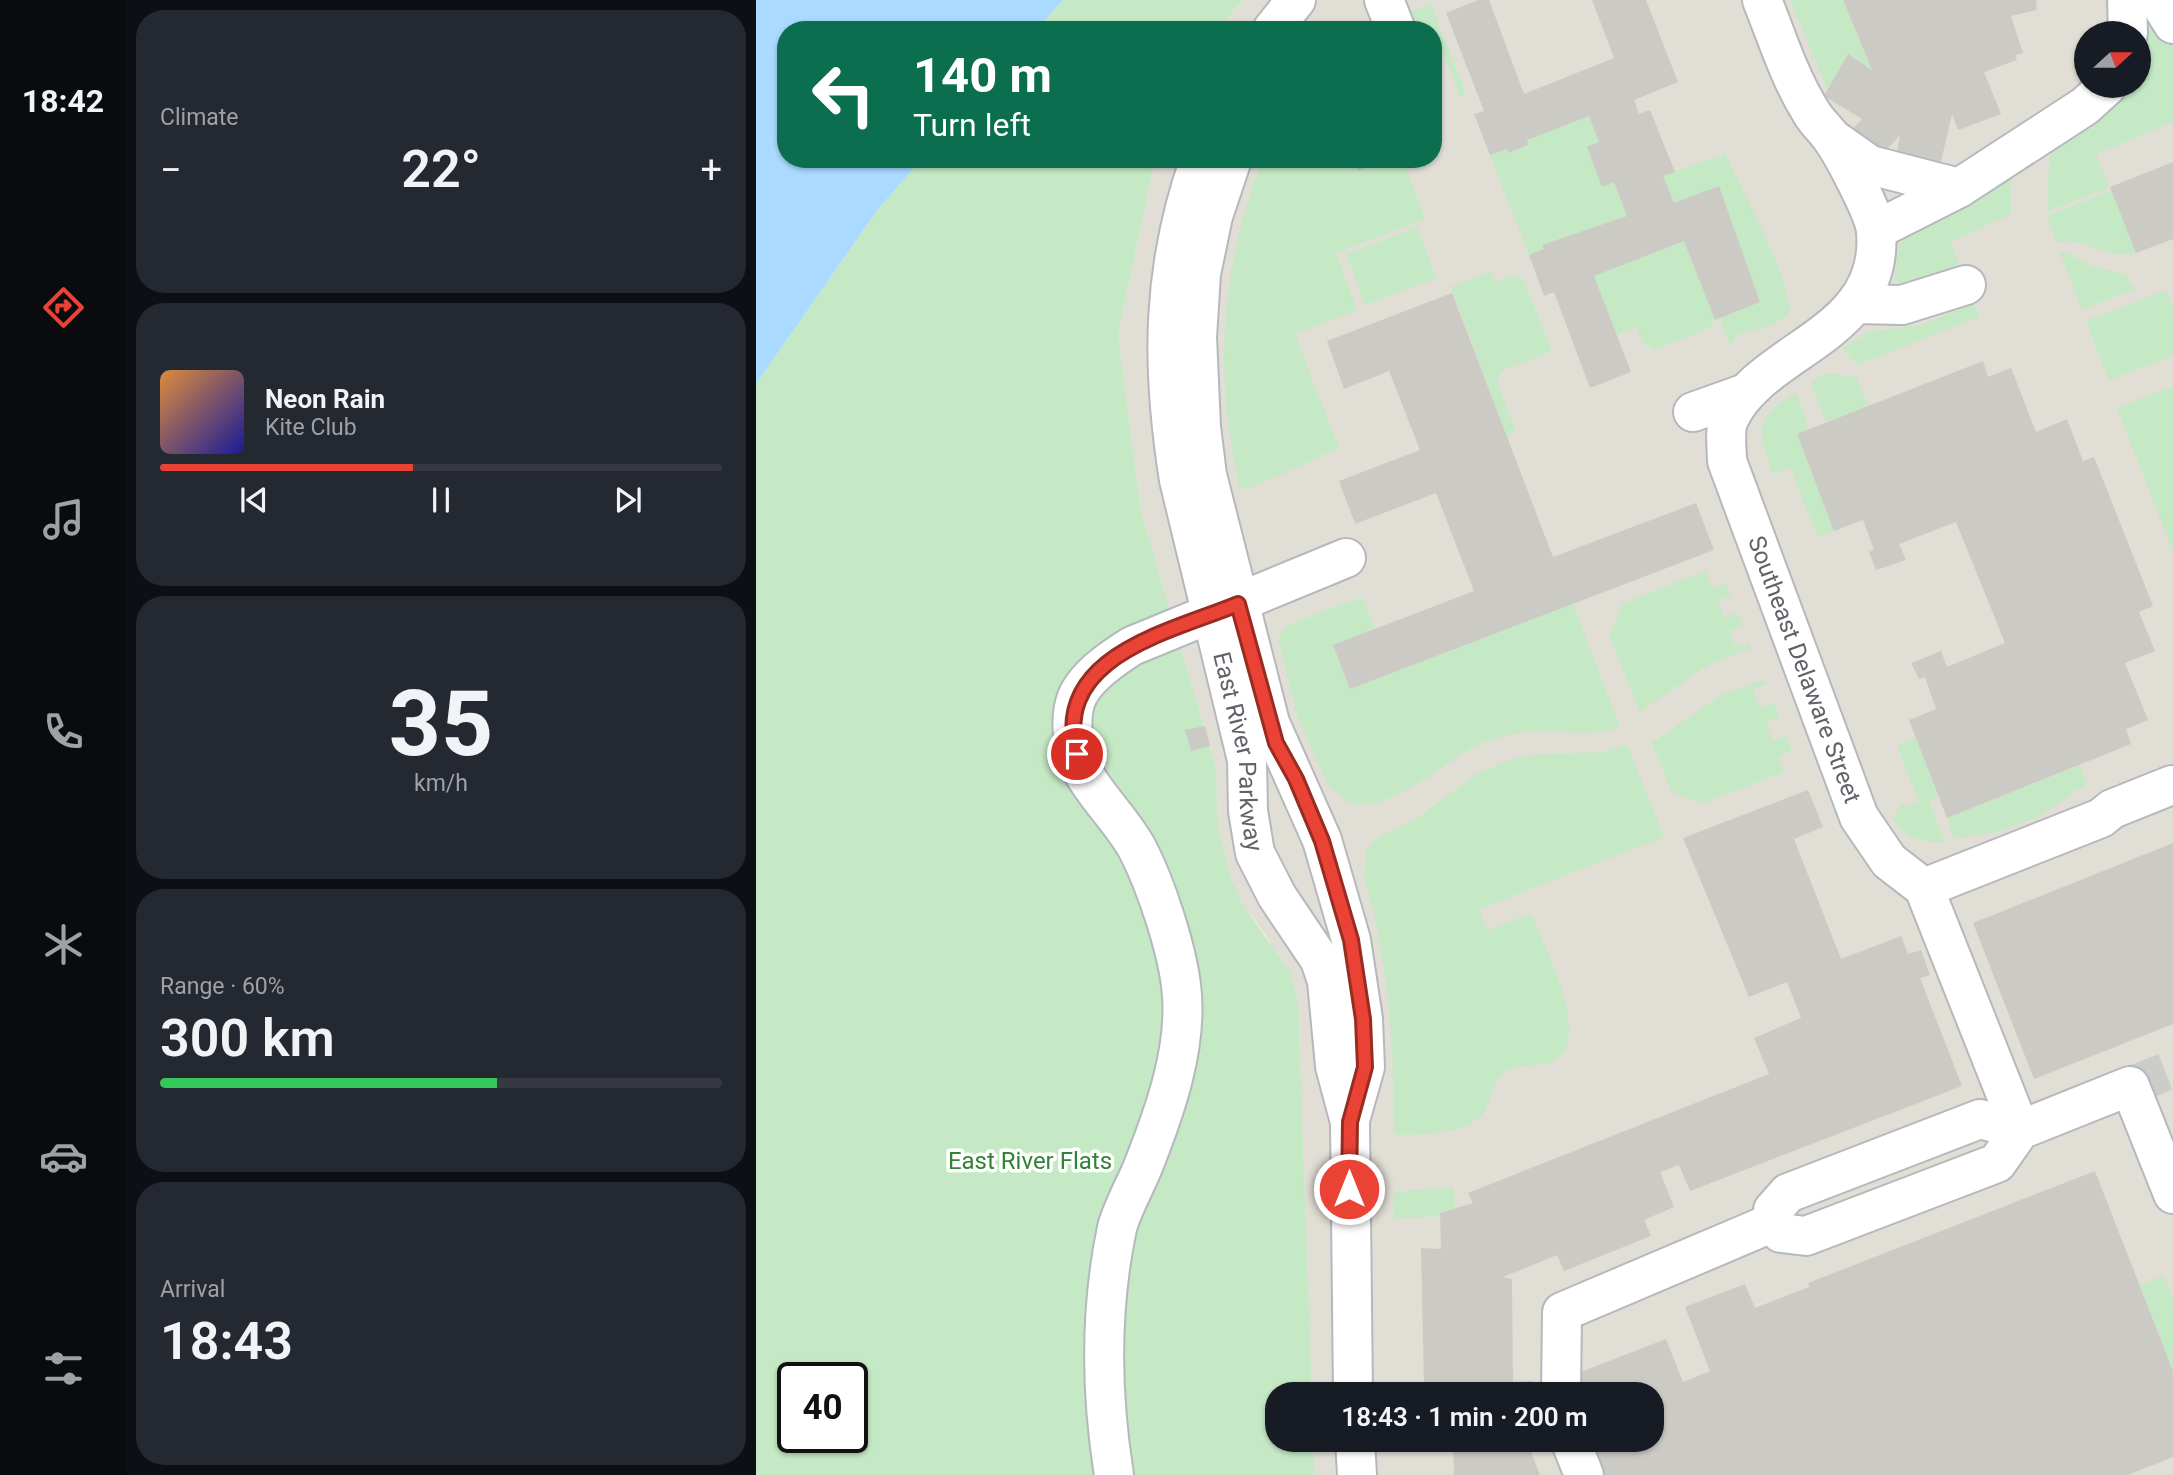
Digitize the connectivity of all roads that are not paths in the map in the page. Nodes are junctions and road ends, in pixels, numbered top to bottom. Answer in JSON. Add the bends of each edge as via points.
{"nodes":[{"id":1,"x":1296,"y":0,"type":"edge"},
{"id":2,"x":1324,"y":0,"type":"edge"},
{"id":3,"x":1384,"y":0,"type":"edge"},
{"id":4,"x":1762,"y":0,"type":"edge"},
{"id":5,"x":2127,"y":0,"type":"edge"},
{"id":6,"x":2158,"y":0,"type":"edge"},
{"id":7,"x":1279,"y":21,"type":"edge"},
{"id":8,"x":1311,"y":21,"type":"edge"},
{"id":9,"x":1392,"y":21,"type":"edge"},
{"id":10,"x":2128,"y":21,"type":"edge"},
{"id":11,"x":2173,"y":24,"type":"edge"},
{"id":12,"x":2094,"y":98,"type":"edge"},
{"id":13,"x":1831,"y":138,"type":"junction"},
{"id":14,"x":1197,"y":168,"type":"edge"},
{"id":15,"x":1229,"y":168,"type":"edge"},
{"id":16,"x":1959,"y":188,"type":"junction"},
{"id":17,"x":1876,"y":229,"type":"junction"},
{"id":18,"x":1966,"y":285,"type":"dead end"},
{"id":19,"x":1855,"y":304,"type":"junction"},
{"id":20,"x":1746,"y":393,"type":"junction"},
{"id":21,"x":1693,"y":412,"type":"dead end"},
{"id":22,"x":1346,"y":558,"type":"dead end"},
{"id":23,"x":1225,"y":610,"type":"junction"},
{"id":24,"x":2173,"y":793,"type":"edge"},
{"id":25,"x":1924,"y":888,"type":"junction"},
{"id":26,"x":1350,"y":1122,"type":"junction"},
{"id":27,"x":2020,"y":1130,"type":"junction"},
{"id":28,"x":2173,"y":1194,"type":"edge"},
{"id":29,"x":1353,"y":1382,"type":"edge"},
{"id":30,"x":1562,"y":1382,"type":"edge"},
{"id":31,"x":1356,"y":1452,"type":"edge"},
{"id":32,"x":1575,"y":1452,"type":"edge"},
{"id":33,"x":1114,"y":1475,"type":"edge"},
{"id":34,"x":1357,"y":1475,"type":"edge"},
{"id":35,"x":1584,"y":1475,"type":"edge"}],
"edges":[{"from":1,"to":7,"type":"street"},
{"from":2,"to":8,"type":"street"},
{"from":3,"to":9,"type":"street"},
{"from":4,"to":13,"type":"street","via":[[1798,88]]},
{"from":5,"to":10,"type":"street"},
{"from":6,"to":11,"type":"street"},
{"from":12,"to":16,"type":"street"},
{"from":13,"to":16,"type":"street","via":[[1870,165]]},
{"from":13,"to":17,"type":"street"},
{"from":14,"to":23,"type":"street","name":"East River Parkway","via":[[1172,262],[1167,388],[1179,480]]},
{"from":15,"to":23,"type":"street","name":"East River Parkway","via":[[1201,275],[1197,372]]},
{"from":16,"to":17,"type":"street"},
{"from":17,"to":19,"type":"street","name":"Southeast Delaware Street","via":[[1869,282]]},
{"from":18,"to":19,"type":"street","via":[[1902,306]]},
{"from":19,"to":20,"type":"street","name":"Southeast Delaware Street"},
{"from":20,"to":21,"type":"street"},
{"from":20,"to":25,"type":"street","name":"Southeast Delaware Street","via":[[1728,421],[1727,461],[1858,817],[1889,861]]},
{"from":22,"to":23,"type":"street"},
{"from":23,"to":26,"type":"street","name":"East River Parkway","via":[[1247,761],[1253,844],[1277,896],[1320,960],[1327,981],[1335,1066]]},
{"from":23,"to":26,"type":"street","name":"East River Parkway","via":[[1322,841],[1351,940],[1365,1067]]},
{"from":23,"to":33,"type":"street","via":[[1132,646],[1103,665],[1076,699],[1073,738],[1082,771],[1138,850],[1175,951],[1181,988],[1181,1031],[1168,1093],[1118,1226],[1103,1381]]},
{"from":24,"to":25,"type":"street","via":[[2112,809],[2101,818]]},
{"from":25,"to":27,"type":"street"},
{"from":26,"to":29,"type":"street","name":"East River Parkway"},
{"from":27,"to":28,"type":"street","via":[[2130,1086]]},
{"from":27,"to":30,"type":"street","via":[[1997,1163],[1805,1236],[1781,1233],[1774,1222],[1562,1312]]},
{"from":31,"to":34,"type":"street"},
{"from":32,"to":35,"type":"street"}]}
